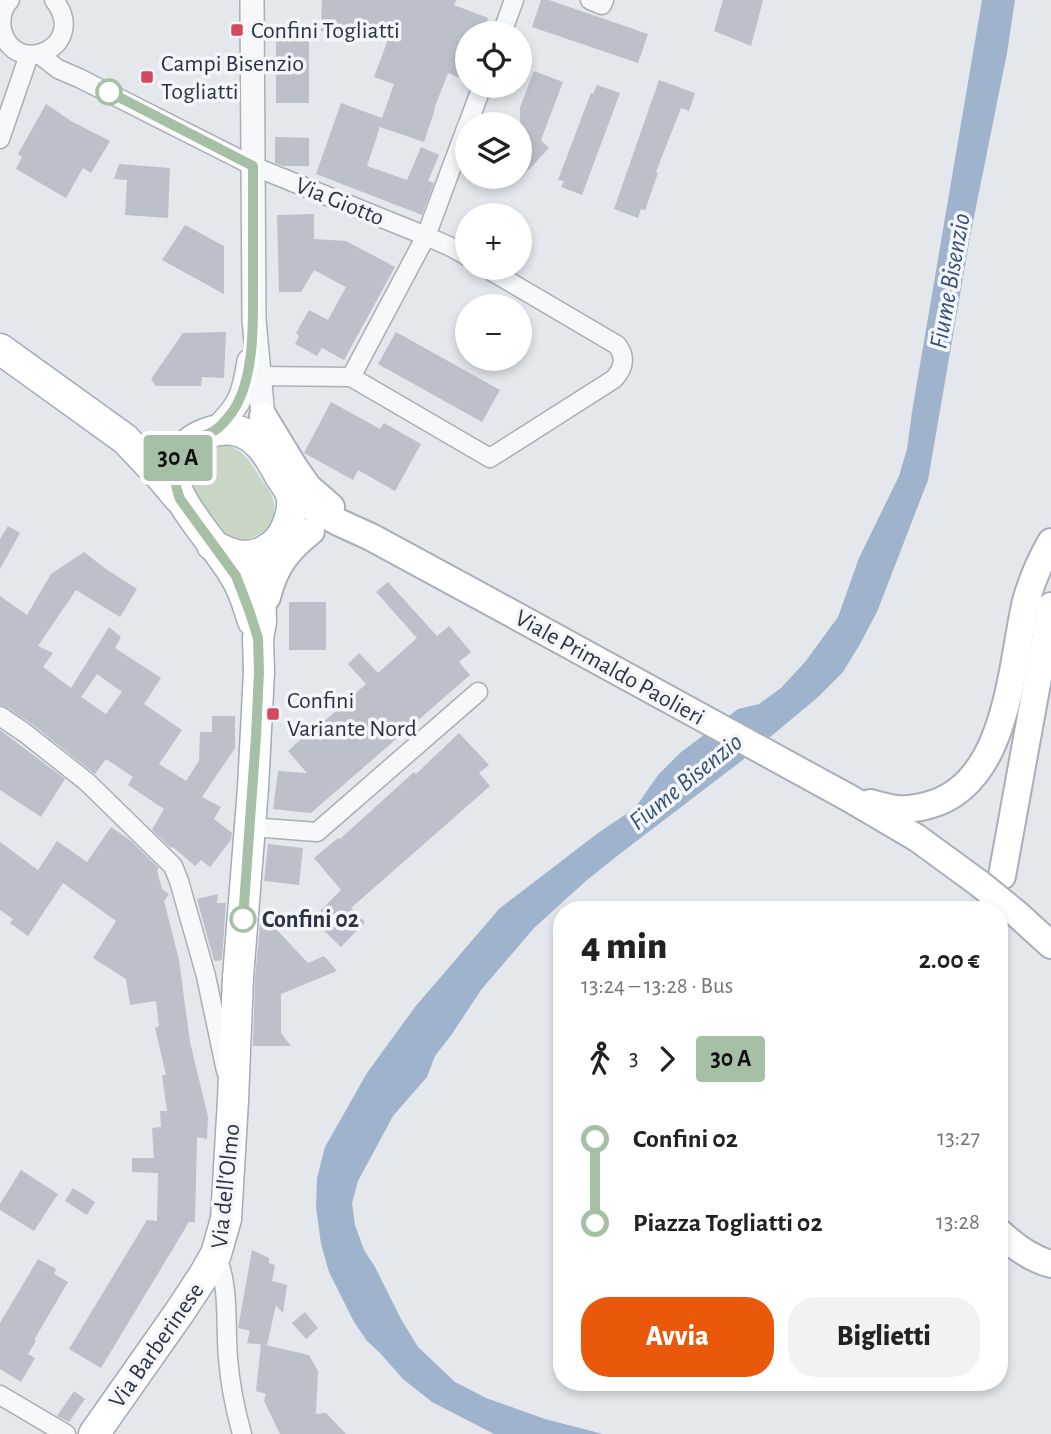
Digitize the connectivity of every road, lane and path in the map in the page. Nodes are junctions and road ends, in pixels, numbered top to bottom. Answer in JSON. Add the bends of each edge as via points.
{"nodes":[{"id":1,"x":10,"y":0,"type":"edge"},
{"id":2,"x":54,"y":0,"type":"edge"},
{"id":3,"x":251,"y":0,"type":"edge"},
{"id":4,"x":514,"y":0,"type":"edge"},
{"id":5,"x":590,"y":0,"type":"edge"},
{"id":6,"x":604,"y":0,"type":"edge"},
{"id":7,"x":506,"y":21,"type":"edge"},
{"id":8,"x":1,"y":33,"type":"edge"},
{"id":9,"x":57,"y":44,"type":"junction"},
{"id":10,"x":35,"y":55,"type":"junction"},
{"id":11,"x":79,"y":78,"type":"junction"},
{"id":12,"x":0,"y":139,"type":"edge"},
{"id":13,"x":455,"y":159,"type":"edge"},
{"id":14,"x":253,"y":166,"type":"junction"},
{"id":15,"x":426,"y":236,"type":"junction"},
{"id":16,"x":455,"y":249,"type":"edge"},
{"id":17,"x":506,"y":280,"type":"edge"},
{"id":18,"x":254,"y":320,"type":"junction"},
{"id":19,"x":0,"y":349,"type":"edge"},
{"id":20,"x":259,"y":376,"type":"junction"},
{"id":21,"x":351,"y":377,"type":"junction"},
{"id":22,"x":263,"y":416,"type":"junction"},
{"id":23,"x":202,"y":437,"type":"junction"},
{"id":24,"x":125,"y":439,"type":"junction"},
{"id":25,"x":271,"y":460,"type":"junction"},
{"id":26,"x":291,"y":495,"type":"junction"},
{"id":27,"x":180,"y":499,"type":"junction"},
{"id":28,"x":311,"y":531,"type":"junction"},
{"id":29,"x":371,"y":537,"type":"junction"},
{"id":30,"x":1051,"y":542,"type":"edge"},
{"id":31,"x":212,"y":545,"type":"junction"},
{"id":32,"x":274,"y":545,"type":"junction"},
{"id":33,"x":1051,"y":606,"type":"edge"},
{"id":34,"x":259,"y":630,"type":"junction"},
{"id":35,"x":478,"y":692,"type":"dead end"},
{"id":36,"x":0,"y":716,"type":"edge"},
{"id":37,"x":840,"y":793,"type":"junction"},
{"id":38,"x":250,"y":827,"type":"junction"},
{"id":39,"x":991,"y":880,"type":"junction"},
{"id":40,"x":1007,"y":901,"type":"edge"},
{"id":41,"x":1008,"y":902,"type":"edge"},
{"id":42,"x":1051,"y":945,"type":"edge"},
{"id":43,"x":206,"y":976,"type":"junction"},
{"id":44,"x":238,"y":977,"type":"junction"},
{"id":45,"x":233,"y":1100,"type":"junction"},
{"id":46,"x":1008,"y":1240,"type":"edge"},
{"id":47,"x":216,"y":1254,"type":"junction"},
{"id":48,"x":1051,"y":1264,"type":"edge"},
{"id":49,"x":0,"y":1395,"type":"edge"},
{"id":50,"x":66,"y":1434,"type":"edge"},
{"id":51,"x":94,"y":1434,"type":"edge"},
{"id":52,"x":242,"y":1434,"type":"edge"}],
"edges":[{"from":1,"to":8,"type":"street","via":[[1,17]]},
{"from":2,"to":9,"type":"street","via":[[63,20]]},
{"from":3,"to":14,"type":"street"},
{"from":4,"to":7,"type":"street"},
{"from":5,"to":6,"type":"street","via":[[602,5]]},
{"from":8,"to":10,"type":"street","name":"Via Giotto","via":[[16,50]]},
{"from":9,"to":10,"type":"street"},
{"from":9,"to":11,"type":"street","via":[[64,62]]},
{"from":10,"to":11,"type":"street","name":"Via Giotto"},
{"from":10,"to":12,"type":"street"},
{"from":11,"to":14,"type":"street","name":"Via Giotto"},
{"from":13,"to":15,"type":"street"},
{"from":14,"to":15,"type":"street","name":"Via Giotto"},
{"from":14,"to":18,"type":"street"},
{"from":15,"to":16,"type":"street","name":"Via Giotto"},
{"from":15,"to":21,"type":"street"},
{"from":17,"to":21,"type":"street","via":[[617,345],[623,356],[614,379],[490,458]]},
{"from":18,"to":20,"type":"street"},
{"from":18,"to":23,"type":"street","via":[[245,388],[238,404]]},
{"from":19,"to":24,"type":"main road"},
{"from":20,"to":21,"type":"street"},
{"from":20,"to":22,"type":"street"},
{"from":22,"to":25,"type":"street"},
{"from":22,"to":29,"type":"main road","via":[[308,487]]},
{"from":23,"to":24,"type":"main road","via":[[163,449]]},
{"from":23,"to":25,"type":"main road","via":[[224,430],[244,433]]},
{"from":23,"to":27,"type":"main road","via":[[182,452],[175,468]]},
{"from":24,"to":27,"type":"main road"},
{"from":25,"to":26,"type":"main road"},
{"from":26,"to":29,"type":"main road","name":"Viale Primaldo Paolieri"},
{"from":26,"to":32,"type":"main road","via":[[291,515]]},
{"from":27,"to":31,"type":"main road"},
{"from":28,"to":29,"type":"main road","name":"Viale Primaldo Paolieri"},
{"from":28,"to":32,"type":"main road","name":"Viale Primaldo Paolieri"},
{"from":28,"to":34,"type":"main road","via":[[290,548],[279,566]]},
{"from":29,"to":37,"type":"main road","name":"Viale Primaldo Paolieri"},
{"from":30,"to":37,"type":"main road","via":[[1026,601],[999,726],[974,773],[945,799],[920,807],[895,809]]},
{"from":31,"to":32,"type":"main road","via":[[238,556],[258,554]]},
{"from":31,"to":34,"type":"main road","via":[[236,576]]},
{"from":32,"to":34,"type":"main road","name":"Via dell'Olmo","via":[[260,587]]},
{"from":33,"to":39,"type":"main road"},
{"from":34,"to":38,"type":"main road","name":"Via dell'Olmo"},
{"from":35,"to":38,"type":"street","via":[[317,832]]},
{"from":36,"to":43,"type":"street","via":[[87,782],[173,866]]},
{"from":37,"to":39,"type":"main road","name":"Viale Primaldo Paolieri"},
{"from":38,"to":44,"type":"main road","name":"Via dell'Olmo"},
{"from":39,"to":40,"type":"main road","name":"Viale Primaldo Paolieri","bridge":true},
{"from":41,"to":42,"type":"main road","name":"Viale Primaldo Paolieri","bridge":true},
{"from":43,"to":44,"type":"street"},
{"from":43,"to":45,"type":"street"},
{"from":44,"to":45,"type":"main road","name":"Via dell'Olmo"},
{"from":45,"to":47,"type":"main road","name":"Via dell'Olmo","via":[[228,1206]]},
{"from":46,"to":48,"type":"main road"},
{"from":47,"to":51,"type":"main road","name":"Via Barberinese"},
{"from":47,"to":52,"type":"street","name":"Via dell'Olmo","via":[[227,1295],[228,1359]]},
{"from":49,"to":50,"type":"street"}]}
